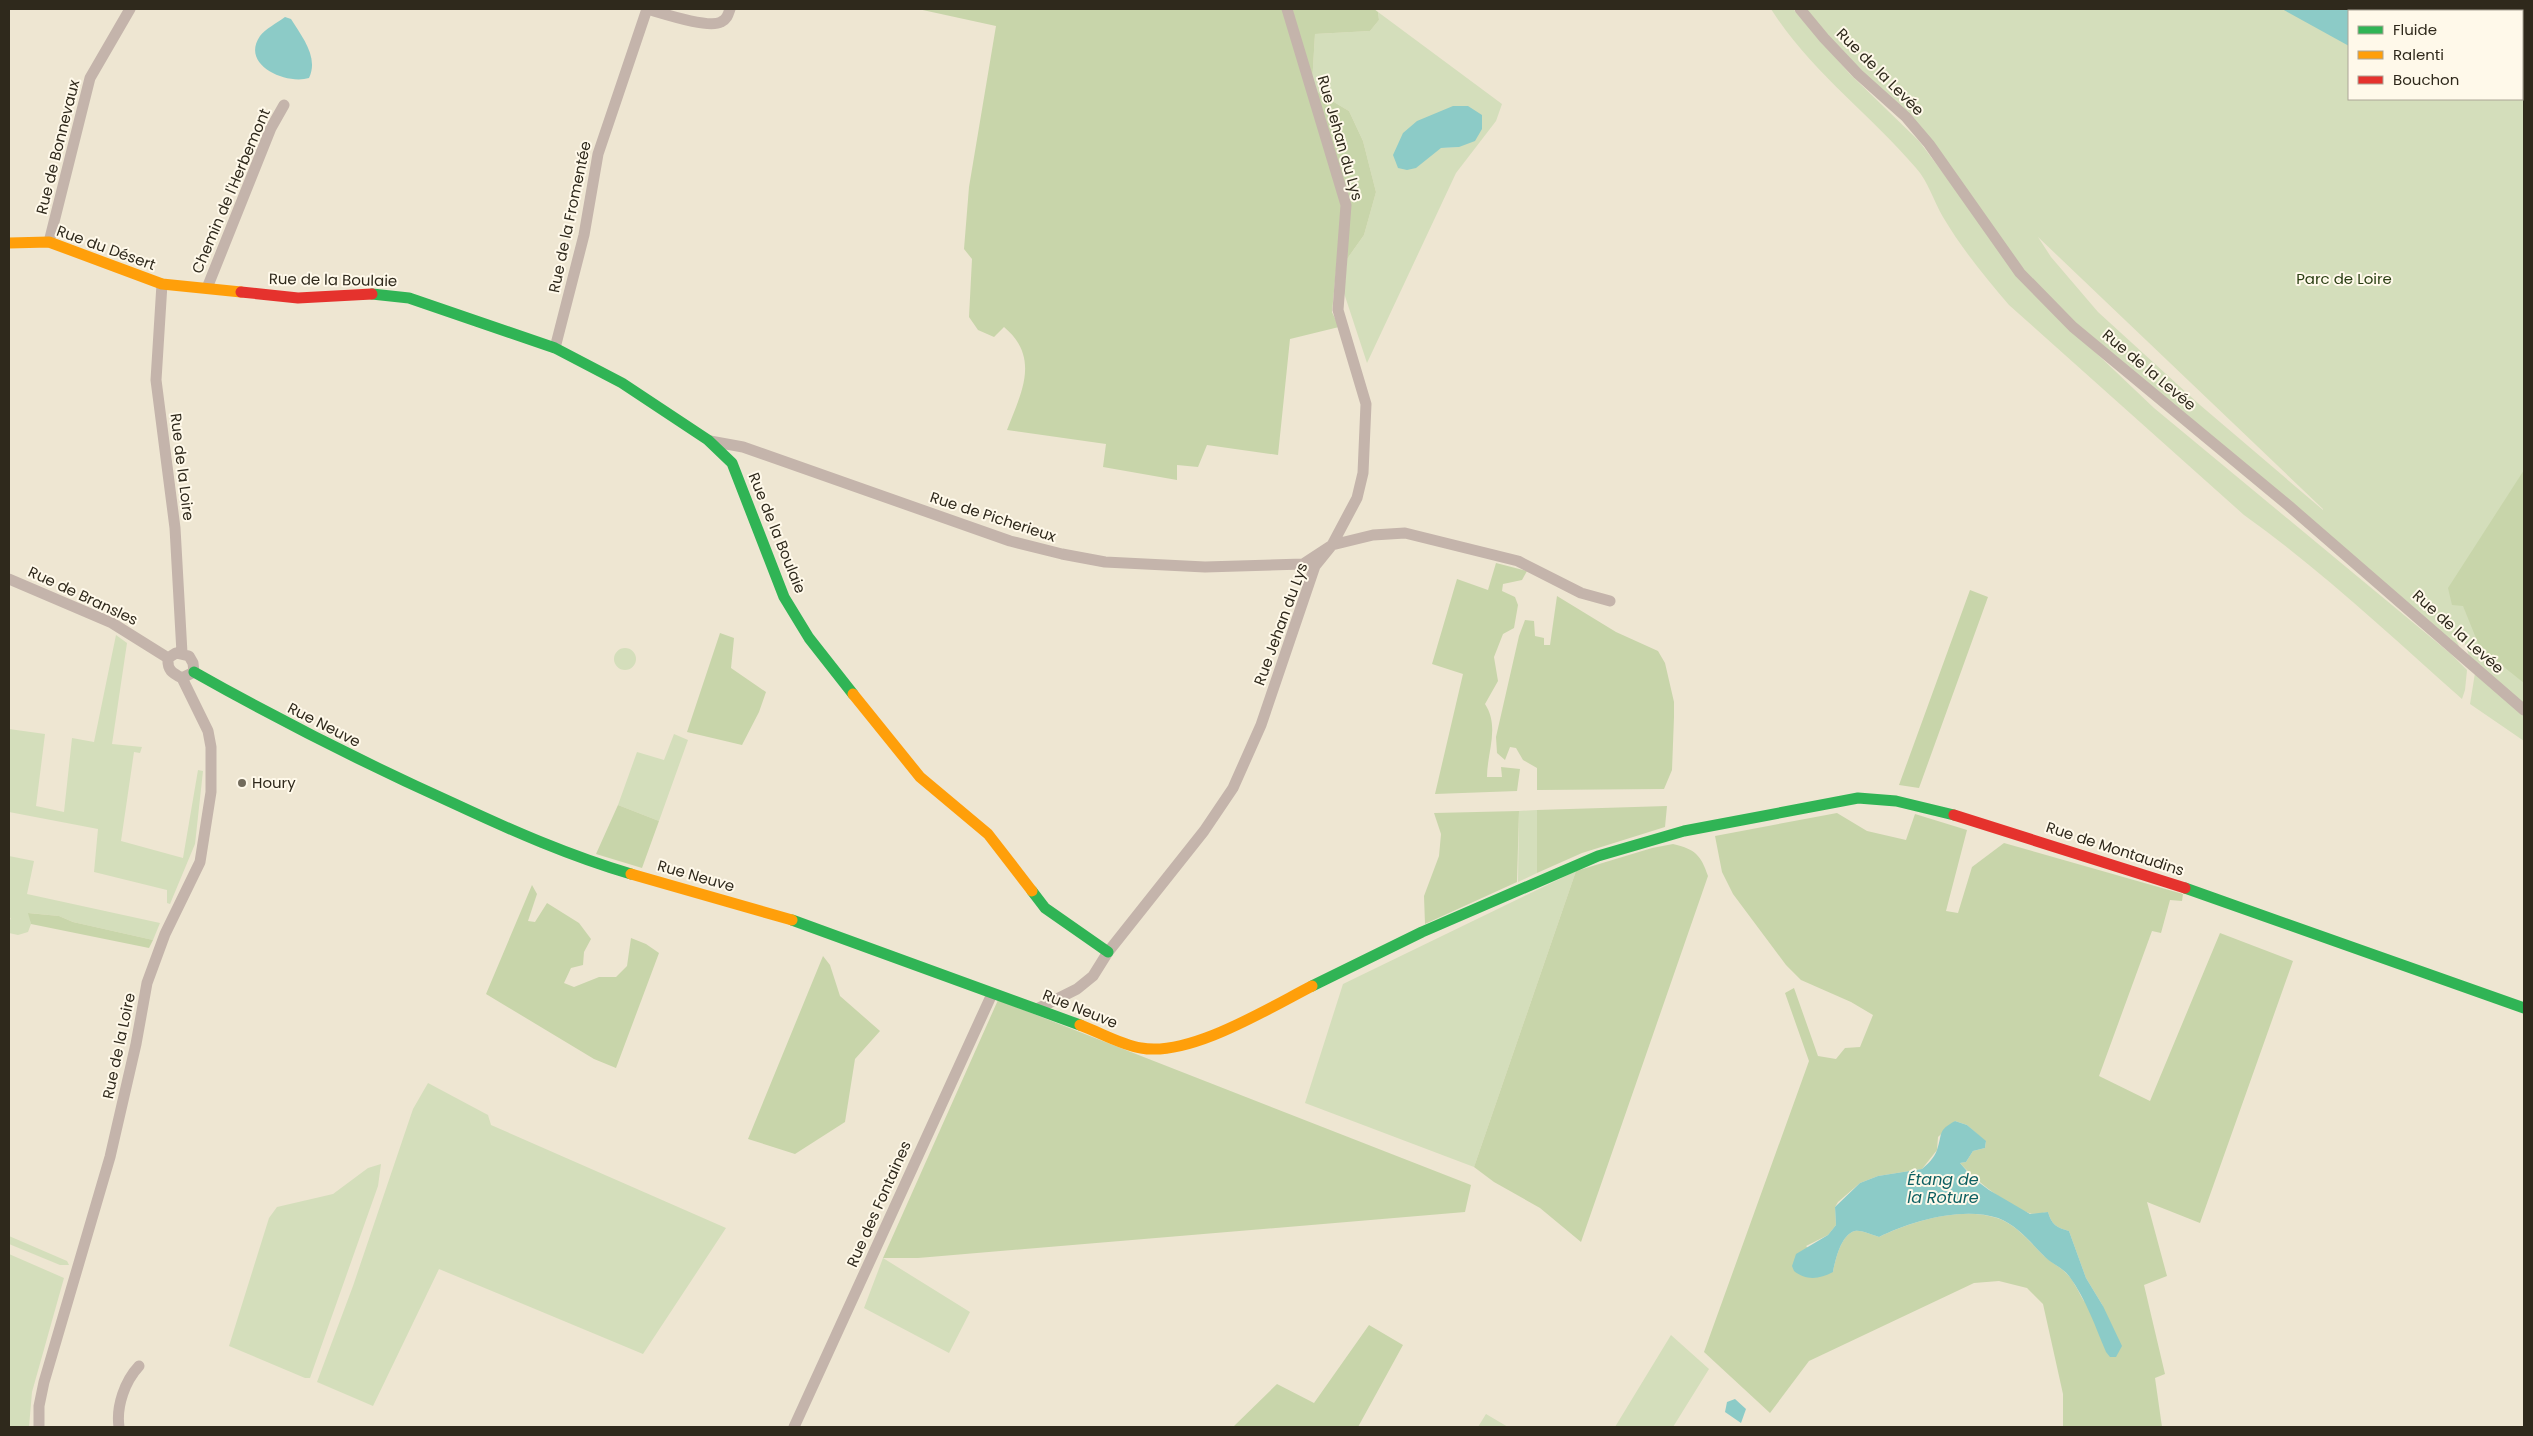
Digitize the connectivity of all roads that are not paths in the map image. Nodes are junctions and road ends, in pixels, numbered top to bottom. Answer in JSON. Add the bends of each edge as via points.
{"nodes":[{"id":1,"x":130,"y":9,"type":"edge"},
{"id":2,"x":647,"y":9,"type":"edge"},
{"id":3,"x":730,"y":9,"type":"edge"},
{"id":4,"x":1287,"y":9,"type":"edge"},
{"id":5,"x":1800,"y":9,"type":"edge"},
{"id":6,"x":284,"y":105,"type":"dead end"},
{"id":7,"x":49,"y":242,"type":"junction"},
{"id":8,"x":9,"y":243,"type":"edge"},
{"id":9,"x":162,"y":284,"type":"junction"},
{"id":10,"x":207,"y":288,"type":"junction"},
{"id":11,"x":555,"y":348,"type":"junction"},
{"id":12,"x":708,"y":440,"type":"junction"},
{"id":13,"x":750,"y":450,"type":"junction"},
{"id":14,"x":734,"y":468,"type":"junction"},
{"id":15,"x":1332,"y":544,"type":"junction"},
{"id":16,"x":9,"y":579,"type":"edge"},
{"id":17,"x":1610,"y":601,"type":"dead end"},
{"id":18,"x":182,"y":653,"type":"junction"},
{"id":19,"x":168,"y":658,"type":"junction"},
{"id":20,"x":194,"y":672,"type":"junction"},
{"id":21,"x":182,"y":678,"type":"junction"},
{"id":22,"x":2524,"y":710,"type":"edge"},
{"id":23,"x":1108,"y":952,"type":"junction"},
{"id":24,"x":992,"y":994,"type":"junction"},
{"id":25,"x":1039,"y":1008,"type":"junction"},
{"id":26,"x":2524,"y":1008,"type":"edge"},
{"id":27,"x":1207,"y":1038,"type":"joint"},
{"id":28,"x":139,"y":1366,"type":"dead end"},
{"id":29,"x":39,"y":1427,"type":"edge"},
{"id":30,"x":119,"y":1427,"type":"edge"},
{"id":31,"x":794,"y":1427,"type":"edge"}],
"edges":[{"from":1,"to":7,"type":"street","name":"Rue de Bonnevaux","via":[[90,78]]},
{"from":2,"to":3,"type":"street","via":[[709,24],[720,23]]},
{"from":2,"to":11,"type":"street","name":"Rue de la Fromentée","via":[[598,154],[584,235]]},
{"from":4,"to":15,"type":"street","name":"Rue Jehan du Lys","via":[[1346,205],[1338,310],[1366,404],[1363,473],[1357,498]]},
{"from":5,"to":22,"type":"street","name":"Rue de la Levée","via":[[1830,45],[1906,117],[1929,144],[2020,274],[2073,327],[2290,506]]},
{"from":6,"to":10,"type":"street","name":"Chemin de l'Herbemont","via":[[271,128]]},
{"from":7,"to":8,"type":"street","name":"Rue du Désert"},
{"from":7,"to":9,"type":"street","name":"Rue du Désert"},
{"from":9,"to":10,"type":"street","name":"Rue de la Boulaie"},
{"from":9,"to":18,"type":"street","name":"Rue de la Loire","via":[[156,380],[175,528]]},
{"from":10,"to":11,"type":"street","name":"Rue de la Boulaie","via":[[298,298],[374,294],[409,298]]},
{"from":11,"to":12,"type":"street","name":"Rue de la Boulaie","via":[[615,379]]},
{"from":12,"to":13,"type":"street","name":"Rue de Picherieux"},
{"from":12,"to":14,"type":"street","name":"Rue de la Boulaie"},
{"from":13,"to":14,"type":"street","via":[[740,454]]},
{"from":13,"to":15,"type":"street","name":"Rue de Picherieux","via":[[1010,541],[1105,562],[1205,567],[1303,564]]},
{"from":14,"to":23,"type":"street","name":"Rue de la Boulaie","via":[[784,596],[809,638],[920,777],[988,834],[1045,908]]},
{"from":15,"to":17,"type":"street","via":[[1405,532],[1518,560],[1581,593]]},
{"from":15,"to":23,"type":"street","name":"Rue Jehan du Lys","via":[[1315,566],[1262,725],[1234,788]]},
{"from":16,"to":19,"type":"street","name":"Rue de Bransles","via":[[112,623]]},
{"from":18,"to":19,"type":"street"},
{"from":18,"to":20,"type":"street","via":[[189,656]]},
{"from":19,"to":21,"type":"street","via":[[171,673]]},
{"from":20,"to":21,"type":"street"},
{"from":20,"to":24,"type":"street","name":"Rue Neuve","via":[[386,773],[544,845],[593,863],[776,915]]},
{"from":21,"to":29,"type":"street","name":"Rue de la Loire","via":[[208,731],[211,747],[211,792],[200,862],[165,934],[147,983],[110,1157],[44,1382]]},
{"from":23,"to":25,"type":"street","name":"Rue Jehan du Lys","via":[[1078,990]]},
{"from":24,"to":25,"type":"street","name":"Rue Neuve"},
{"from":24,"to":31,"type":"street","name":"Rue des Fontaines"},
{"from":25,"to":27,"type":"street","name":"Rue Neuve","via":[[1130,1045],[1153,1050],[1184,1048]]},
{"from":26,"to":27,"type":"street","name":"Rue de Montaudins","via":[[2142,873],[1915,804],[1878,799],[1849,800],[1684,831],[1598,856],[1422,932]]},
{"from":28,"to":30,"type":"street","via":[[129,1377],[118,1417]]}]}
